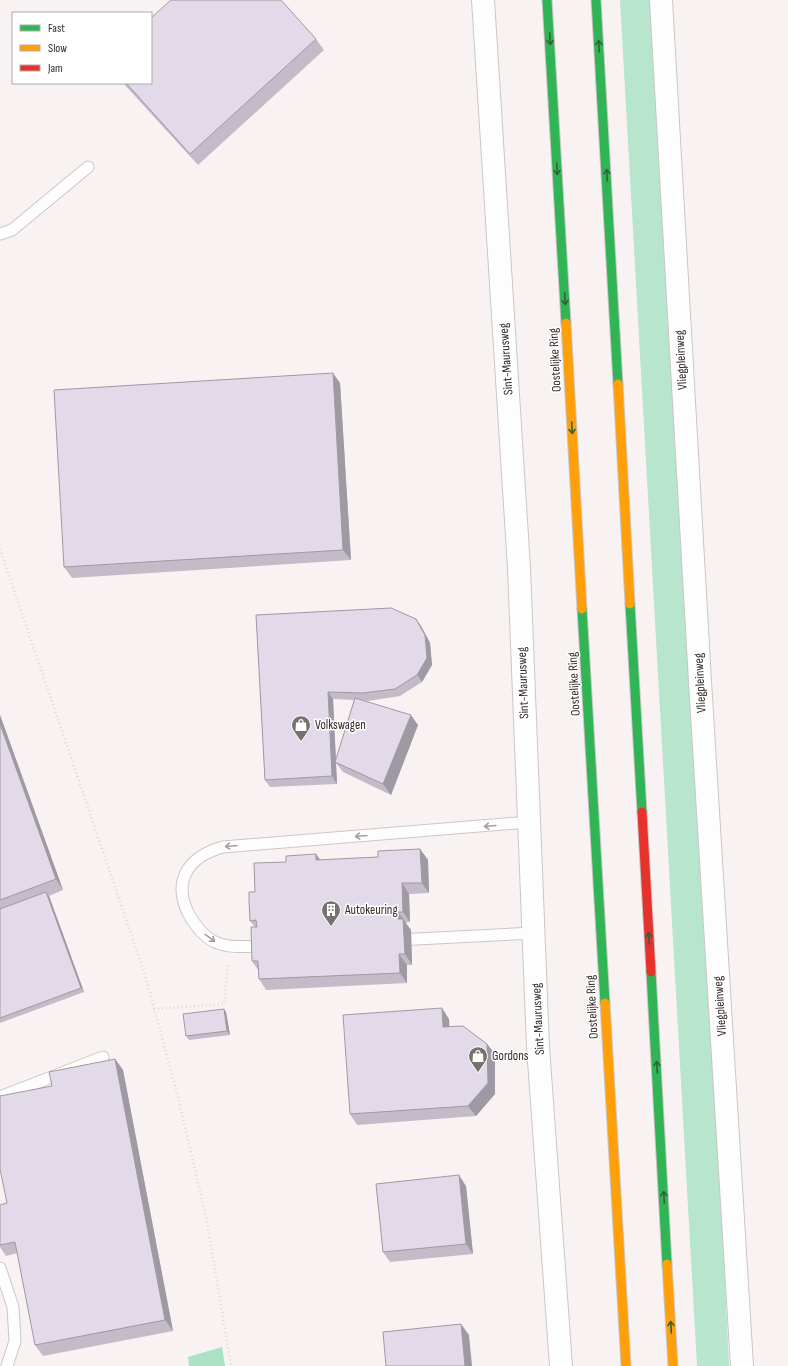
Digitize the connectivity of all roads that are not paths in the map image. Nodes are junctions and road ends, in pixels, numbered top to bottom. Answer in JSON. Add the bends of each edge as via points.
{"nodes":[{"id":1,"x":483,"y":0,"type":"edge"},
{"id":2,"x":547,"y":0,"type":"edge"},
{"id":3,"x":596,"y":0,"type":"edge"},
{"id":4,"x":661,"y":0,"type":"edge"},
{"id":5,"x":88,"y":167,"type":"dead end"},
{"id":6,"x":0,"y":234,"type":"edge"},
{"id":7,"x":529,"y":822,"type":"junction"},
{"id":8,"x":534,"y":933,"type":"junction"},
{"id":9,"x":388,"y":940,"type":"edge"},
{"id":10,"x":274,"y":945,"type":"edge"},
{"id":11,"x":103,"y":1057,"type":"dead end"},
{"id":12,"x":0,"y":1097,"type":"edge"},
{"id":13,"x":0,"y":1268,"type":"edge"},
{"id":14,"x":7,"y":1366,"type":"edge"},
{"id":15,"x":561,"y":1366,"type":"edge"},
{"id":16,"x":626,"y":1366,"type":"edge"},
{"id":17,"x":673,"y":1366,"type":"edge"},
{"id":18,"x":742,"y":1366,"type":"edge"}],
"edges":[{"from":1,"to":7,"type":"street","name":"Sint-Maurusweg","via":[[519,568]]},
{"from":2,"to":16,"type":"highway","name":"Oostelijke Ring","one_way":true},
{"from":17,"to":3,"type":"highway","one_way":true},
{"from":4,"to":18,"type":"street","name":"Vliegpleinweg"},
{"from":5,"to":6,"type":"lane","via":[[12,230]]},
{"from":7,"to":8,"type":"street","name":"Sint-Maurusweg"},
{"from":7,"to":10,"type":"lane","one_way":true,"via":[[223,847],[210,850],[199,857],[186,872],[182,889],[191,919],[198,928],[214,942],[229,946]]},
{"from":8,"to":9,"type":"lane"},
{"from":8,"to":15,"type":"street","name":"Sint-Maurusweg","via":[[538,1047]]},
{"from":11,"to":12,"type":"lane"},
{"from":13,"to":14,"type":"lane","via":[[13,1307],[15,1341]]}]}
